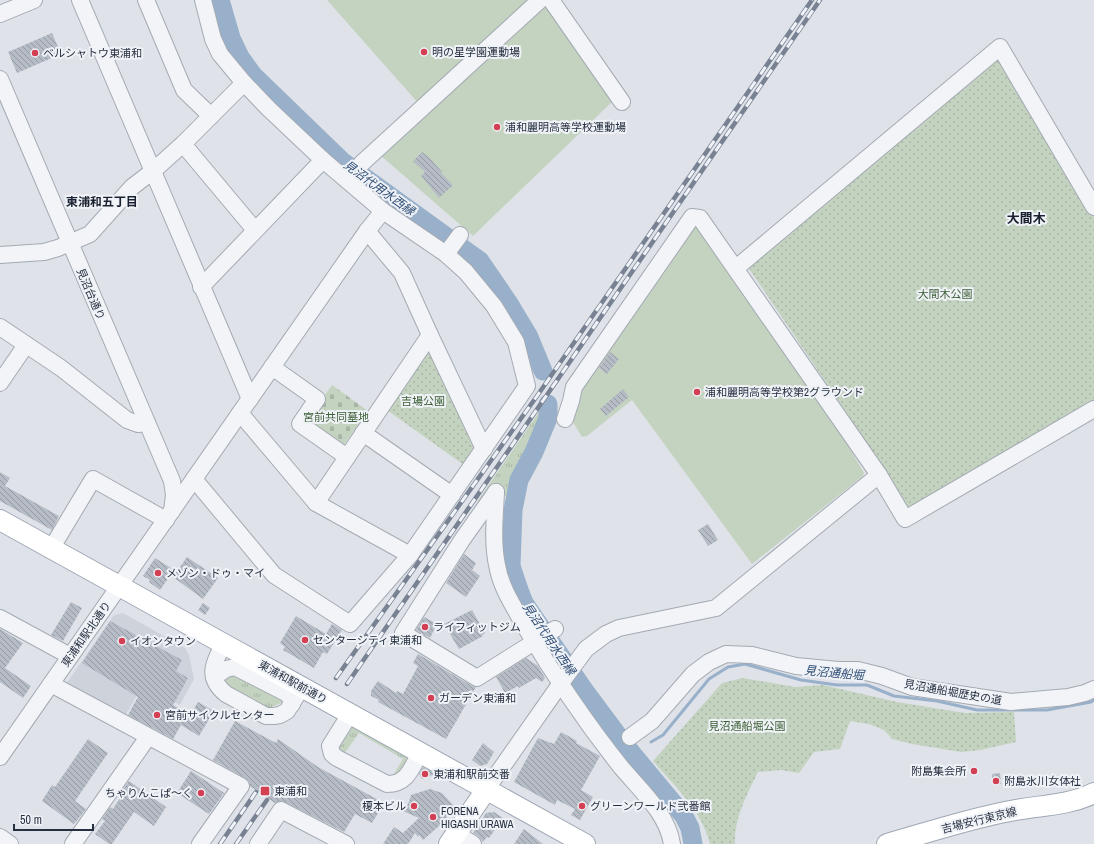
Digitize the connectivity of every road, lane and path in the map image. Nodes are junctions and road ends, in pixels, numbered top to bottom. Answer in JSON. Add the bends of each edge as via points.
{"nodes":[{"id":1,"x":34,"y":0,"type":"edge"},
{"id":2,"x":80,"y":0,"type":"edge"},
{"id":3,"x":146,"y":0,"type":"edge"},
{"id":4,"x":203,"y":0,"type":"edge"},
{"id":5,"x":540,"y":0,"type":"edge"},
{"id":6,"x":551,"y":0,"type":"edge"},
{"id":7,"x":0,"y":14,"type":"edge"},
{"id":8,"x":244,"y":83,"type":"junction"},
{"id":9,"x":2,"y":90,"type":"edge"},
{"id":10,"x":622,"y":102,"type":"dead end"},
{"id":11,"x":211,"y":116,"type":"junction"},
{"id":12,"x":183,"y":144,"type":"junction"},
{"id":13,"x":323,"y":160,"type":"junction"},
{"id":14,"x":361,"y":164,"type":"dead end"},
{"id":15,"x":153,"y":172,"type":"junction"},
{"id":16,"x":1094,"y":207,"type":"edge"},
{"id":17,"x":383,"y":211,"type":"junction"},
{"id":18,"x":255,"y":230,"type":"junction"},
{"id":19,"x":367,"y":231,"type":"junction"},
{"id":20,"x":460,"y":235,"type":"dead end"},
{"id":21,"x":70,"y":244,"type":"junction"},
{"id":22,"x":446,"y":254,"type":"junction"},
{"id":23,"x":0,"y":255,"type":"edge"},
{"id":24,"x":736,"y":268,"type":"junction"},
{"id":25,"x":201,"y":287,"type":"junction"},
{"id":26,"x":0,"y":327,"type":"edge"},
{"id":27,"x":430,"y":335,"type":"junction"},
{"id":28,"x":26,"y":345,"type":"junction"},
{"id":29,"x":272,"y":367,"type":"junction"},
{"id":30,"x":0,"y":383,"type":"edge"},
{"id":31,"x":250,"y":399,"type":"junction"},
{"id":32,"x":1094,"y":410,"type":"edge"},
{"id":33,"x":240,"y":413,"type":"junction"},
{"id":34,"x":564,"y":419,"type":"dead end"},
{"id":35,"x":147,"y":424,"type":"junction"},
{"id":36,"x":363,"y":433,"type":"junction"},
{"id":37,"x":484,"y":449,"type":"junction"},
{"id":38,"x":347,"y":457,"type":"junction"},
{"id":39,"x":879,"y":475,"type":"junction"},
{"id":40,"x":194,"y":479,"type":"junction"},
{"id":41,"x":452,"y":495,"type":"junction"},
{"id":42,"x":316,"y":503,"type":"junction"},
{"id":43,"x":169,"y":515,"type":"junction"},
{"id":44,"x":0,"y":520,"type":"edge"},
{"id":45,"x":51,"y":549,"type":"junction"},
{"id":46,"x":410,"y":554,"type":"junction"},
{"id":47,"x":119,"y":587,"type":"junction"},
{"id":48,"x":0,"y":618,"type":"edge"},
{"id":49,"x":555,"y":629,"type":"dead end"},
{"id":50,"x":534,"y":642,"type":"junction"},
{"id":51,"x":224,"y":643,"type":"junction"},
{"id":52,"x":70,"y":656,"type":"junction"},
{"id":53,"x":214,"y":678,"type":"junction"},
{"id":54,"x":561,"y":683,"type":"junction"},
{"id":55,"x":51,"y":684,"type":"junction"},
{"id":56,"x":1094,"y":689,"type":"edge"},
{"id":57,"x":297,"y":696,"type":"junction"},
{"id":58,"x":350,"y":714,"type":"junction"},
{"id":59,"x":630,"y":736,"type":"dead end"},
{"id":60,"x":148,"y":737,"type":"junction"},
{"id":61,"x":420,"y":754,"type":"junction"},
{"id":62,"x":0,"y":757,"type":"edge"},
{"id":63,"x":486,"y":790,"type":"junction"},
{"id":64,"x":1094,"y":793,"type":"edge"},
{"id":65,"x":0,"y":837,"type":"edge"},
{"id":66,"x":459,"y":840,"type":"edge"},
{"id":67,"x":10,"y":844,"type":"edge"},
{"id":68,"x":73,"y":844,"type":"edge"},
{"id":69,"x":200,"y":844,"type":"edge"},
{"id":70,"x":258,"y":844,"type":"edge"},
{"id":71,"x":346,"y":844,"type":"edge"},
{"id":72,"x":585,"y":844,"type":"edge"},
{"id":73,"x":672,"y":844,"type":"edge"},
{"id":74,"x":887,"y":844,"type":"edge"}],
"edges":[{"from":1,"to":7,"type":"street"},
{"from":2,"to":15,"type":"street"},
{"from":3,"to":11,"type":"street","via":[[184,90]]},
{"from":4,"to":8,"type":"street","via":[[213,39],[220,54]]},
{"from":5,"to":14,"type":"street"},
{"from":6,"to":10,"type":"street"},
{"from":8,"to":11,"type":"street"},
{"from":8,"to":13,"type":"street"},
{"from":9,"to":21,"type":"street","name":"見沼台通り"},
{"from":11,"to":12,"type":"street"},
{"from":12,"to":15,"type":"street"},
{"from":12,"to":18,"type":"street"},
{"from":13,"to":17,"type":"street"},
{"from":13,"to":18,"type":"street"},
{"from":15,"to":21,"type":"street","via":[[132,187],[90,234]]},
{"from":15,"to":25,"type":"street"},
{"from":16,"to":24,"type":"street","via":[[1000,47]]},
{"from":17,"to":19,"type":"street","name":"東浦和駅北通り"},
{"from":17,"to":22,"type":"street"},
{"from":18,"to":25,"type":"street"},
{"from":19,"to":27,"type":"street","via":[[402,273]]},
{"from":19,"to":29,"type":"street","name":"東浦和駅北通り"},
{"from":20,"to":22,"type":"street"},
{"from":21,"to":23,"type":"street","via":[[44,252]]},
{"from":21,"to":35,"type":"street","name":"見沼台通り"},
{"from":22,"to":37,"type":"street","via":[[466,272],[516,342],[527,386]]},
{"from":24,"to":34,"type":"street","via":[[700,218],[692,217],[574,386]]},
{"from":24,"to":39,"type":"street"},
{"from":25,"to":31,"type":"street"},
{"from":26,"to":28,"type":"street"},
{"from":27,"to":36,"type":"street"},
{"from":27,"to":37,"type":"street"},
{"from":28,"to":30,"type":"street"},
{"from":28,"to":35,"type":"street","via":[[61,368],[127,420]]},
{"from":29,"to":31,"type":"street","name":"東浦和駅北通り"},
{"from":29,"to":38,"type":"street","via":[[317,400],[300,424]]},
{"from":31,"to":33,"type":"street","name":"東浦和駅北通り"},
{"from":32,"to":39,"type":"street","via":[[905,519]]},
{"from":33,"to":40,"type":"street","name":"東浦和駅北通り"},
{"from":33,"to":42,"type":"street"},
{"from":35,"to":43,"type":"street","name":"見沼台通り","via":[[172,481],[174,495]]},
{"from":36,"to":38,"type":"street"},
{"from":36,"to":41,"type":"street"},
{"from":37,"to":41,"type":"street"},
{"from":38,"to":42,"type":"street"},
{"from":39,"to":54,"type":"street","via":[[716,608],[619,628],[606,634],[586,649]]},
{"from":40,"to":43,"type":"street","name":"東浦和駅北通り"},
{"from":40,"to":46,"type":"street","via":[[274,575],[350,624]]},
{"from":41,"to":46,"type":"street"},
{"from":42,"to":46,"type":"street"},
{"from":43,"to":45,"type":"street","via":[[93,479]]},
{"from":43,"to":47,"type":"street","name":"東浦和駅北通り"},
{"from":44,"to":45,"type":"main road","name":"東浦和駅前通り"},
{"from":45,"to":47,"type":"main road","name":"東浦和駅前通り"},
{"from":47,"to":51,"type":"main road","name":"東浦和駅前通り"},
{"from":47,"to":52,"type":"street","name":"東浦和駅北通り"},
{"from":48,"to":52,"type":"street"},
{"from":49,"to":50,"type":"street"},
{"from":50,"to":50,"type":"street","via":[[505,592],[497,564],[494,537],[496,492],[403,633],[477,678]]},
{"from":50,"to":54,"type":"street"},
{"from":51,"to":53,"type":"street","via":[[214,664]]},
{"from":51,"to":57,"type":"main road","name":"東浦和駅前通り"},
{"from":52,"to":55,"type":"street","name":"東浦和駅北通り"},
{"from":53,"to":57,"type":"street","via":[[235,667],[291,698]]},
{"from":53,"to":57,"type":"street","via":[[226,694],[266,716],[280,715]]},
{"from":54,"to":63,"type":"street"},
{"from":54,"to":73,"type":"street","via":[[621,767],[660,813]]},
{"from":55,"to":60,"type":"street"},
{"from":55,"to":62,"type":"street","name":"東浦和駅北通り"},
{"from":56,"to":59,"type":"street","name":"見沼通船堀歴史の道","via":[[1068,697],[1011,702],[912,687],[858,670],[796,666],[752,655],[726,654],[708,662],[693,674],[652,721]]},
{"from":57,"to":58,"type":"main road","name":"東浦和駅前通り"},
{"from":58,"to":61,"type":"main road","name":"東浦和駅前通り"},
{"from":58,"to":61,"type":"street","via":[[330,746],[336,758],[387,784],[392,784],[406,778]]},
{"from":60,"to":68,"type":"street"},
{"from":60,"to":69,"type":"street","via":[[241,786]]},
{"from":61,"to":63,"type":"main road","name":"東浦和駅前通り"},
{"from":63,"to":66,"type":"main road"},
{"from":63,"to":72,"type":"main road","name":"東浦和駅前通り"},
{"from":64,"to":74,"type":"main road","name":"吉場安行東京線","via":[[1081,800],[983,816]]},
{"from":65,"to":67,"type":"street"},
{"from":70,"to":71,"type":"street","via":[[281,810]]}]}
